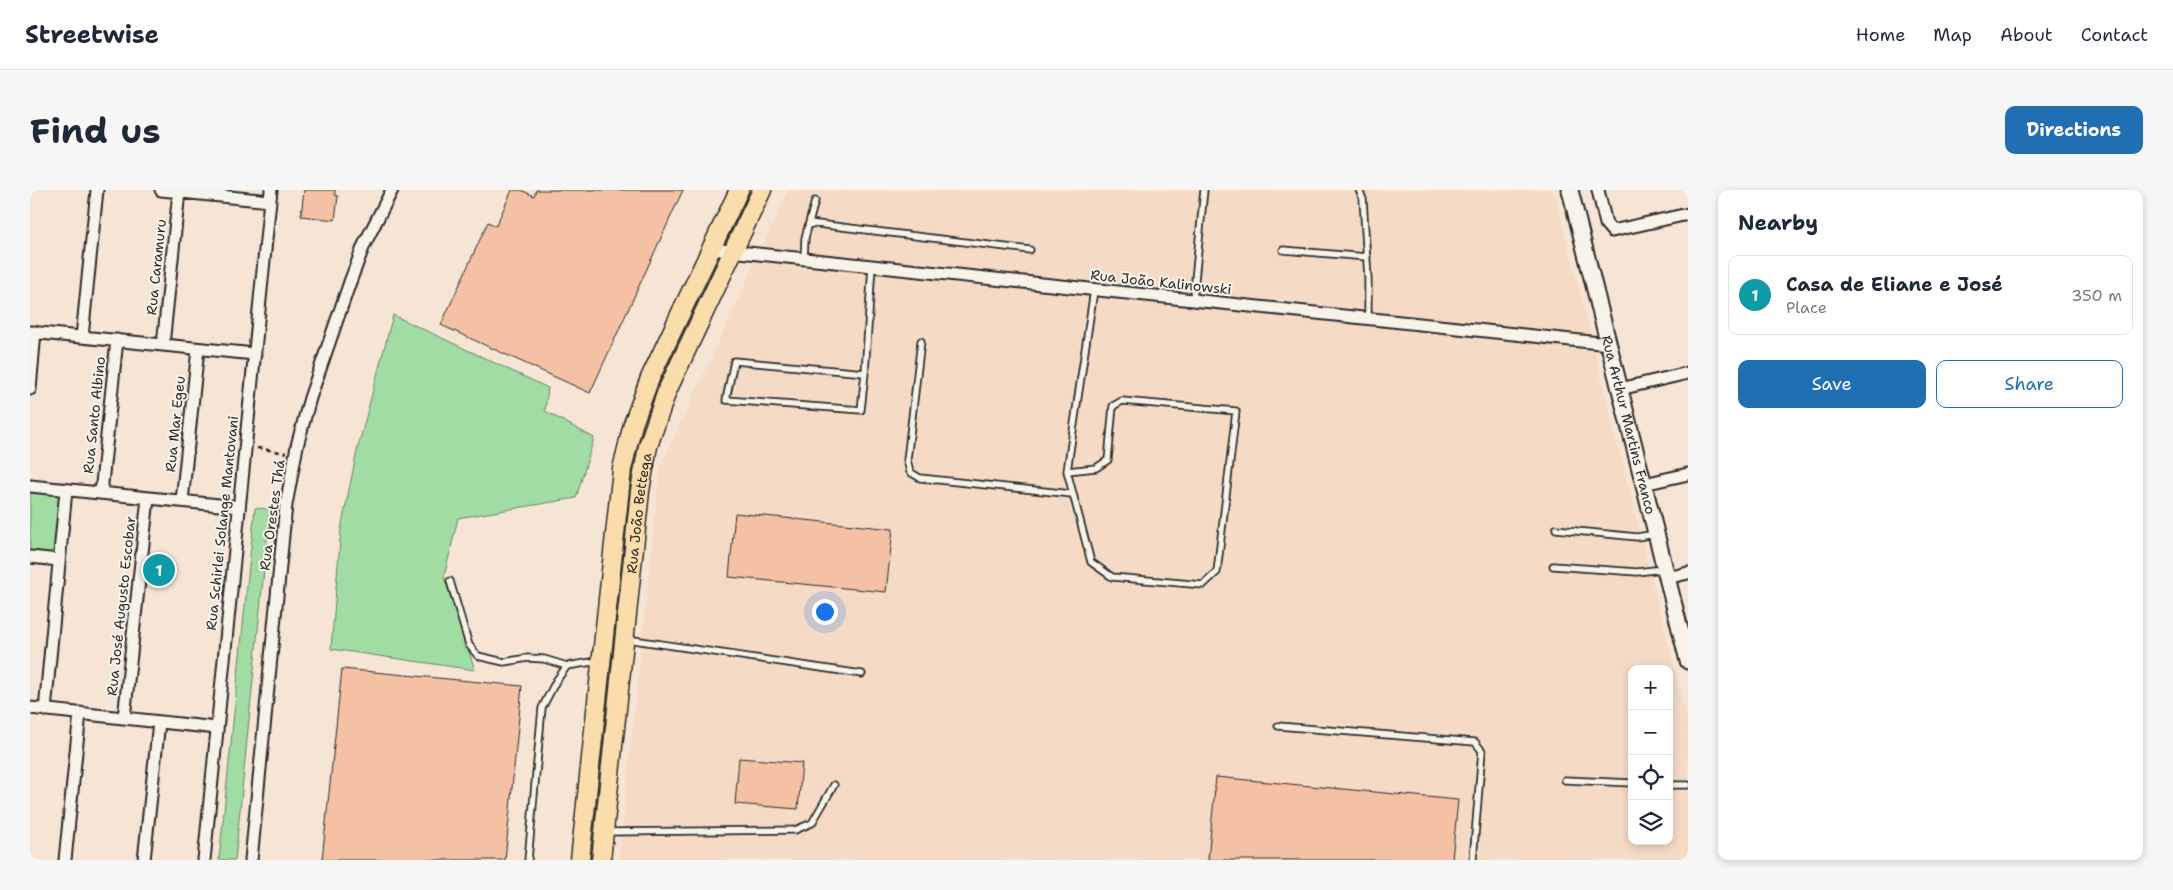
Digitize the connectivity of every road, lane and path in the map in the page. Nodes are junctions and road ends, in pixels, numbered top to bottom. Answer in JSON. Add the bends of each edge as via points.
{"nodes":[{"id":1,"x":97,"y":190,"type":"edge"},
{"id":2,"x":161,"y":190,"type":"edge"},
{"id":3,"x":392,"y":190,"type":"edge"},
{"id":4,"x":739,"y":190,"type":"edge"},
{"id":5,"x":762,"y":190,"type":"edge"},
{"id":6,"x":1204,"y":190,"type":"edge"},
{"id":7,"x":1360,"y":190,"type":"edge"},
{"id":8,"x":1570,"y":190,"type":"edge"},
{"id":9,"x":1598,"y":190,"type":"edge"},
{"id":10,"x":179,"y":192,"type":"junction"},
{"id":11,"x":212,"y":193,"type":"edge"},
{"id":12,"x":271,"y":196,"type":"edge"},
{"id":13,"x":815,"y":201,"type":"dead end"},
{"id":14,"x":1688,"y":214,"type":"edge"},
{"id":15,"x":809,"y":224,"type":"junction"},
{"id":16,"x":711,"y":249,"type":"junction"},
{"id":17,"x":1030,"y":250,"type":"dead end"},
{"id":18,"x":1283,"y":250,"type":"dead end"},
{"id":19,"x":733,"y":251,"type":"junction"},
{"id":20,"x":1367,"y":257,"type":"junction"},
{"id":21,"x":804,"y":259,"type":"junction"},
{"id":22,"x":872,"y":266,"type":"junction"},
{"id":23,"x":1094,"y":290,"type":"junction"},
{"id":24,"x":1193,"y":300,"type":"junction"},
{"id":25,"x":1368,"y":319,"type":"junction"},
{"id":26,"x":33,"y":332,"type":"edge"},
{"id":27,"x":82,"y":337,"type":"junction"},
{"id":28,"x":116,"y":340,"type":"junction"},
{"id":29,"x":921,"y":342,"type":"dead end"},
{"id":30,"x":1608,"y":344,"type":"junction"},
{"id":31,"x":163,"y":345,"type":"junction"},
{"id":32,"x":198,"y":349,"type":"junction"},
{"id":33,"x":255,"y":354,"type":"junction"},
{"id":34,"x":865,"y":373,"type":"junction"},
{"id":35,"x":1688,"y":373,"type":"edge"},
{"id":36,"x":30,"y":389,"type":"edge"},
{"id":37,"x":1620,"y":389,"type":"junction"},
{"id":38,"x":256,"y":448,"type":"dead end"},
{"id":39,"x":289,"y":454,"type":"dead end"},
{"id":40,"x":1067,"y":471,"type":"junction"},
{"id":41,"x":1688,"y":474,"type":"edge"},
{"id":42,"x":1644,"y":484,"type":"junction"},
{"id":43,"x":30,"y":486,"type":"edge"},
{"id":44,"x":66,"y":490,"type":"junction"},
{"id":45,"x":101,"y":493,"type":"junction"},
{"id":46,"x":1072,"y":494,"type":"junction"},
{"id":47,"x":148,"y":498,"type":"junction"},
{"id":48,"x":182,"y":502,"type":"junction"},
{"id":49,"x":239,"y":507,"type":"junction"},
{"id":50,"x":1556,"y":529,"type":"dead end"},
{"id":51,"x":1656,"y":534,"type":"junction"},
{"id":52,"x":30,"y":557,"type":"edge"},
{"id":53,"x":59,"y":560,"type":"junction"},
{"id":54,"x":1553,"y":566,"type":"dead end"},
{"id":55,"x":1666,"y":573,"type":"junction"},
{"id":56,"x":1688,"y":573,"type":"edge"},
{"id":57,"x":450,"y":581,"type":"dead end"},
{"id":58,"x":624,"y":639,"type":"junction"},
{"id":59,"x":601,"y":660,"type":"junction"},
{"id":60,"x":1688,"y":662,"type":"edge"},
{"id":61,"x":567,"y":666,"type":"junction"},
{"id":62,"x":862,"y":674,"type":"dead end"},
{"id":63,"x":30,"y":708,"type":"edge"},
{"id":64,"x":45,"y":710,"type":"junction"},
{"id":65,"x":80,"y":713,"type":"junction"},
{"id":66,"x":124,"y":718,"type":"junction"},
{"id":67,"x":159,"y":722,"type":"junction"},
{"id":68,"x":1278,"y":726,"type":"dead end"},
{"id":69,"x":217,"y":728,"type":"junction"},
{"id":70,"x":1565,"y":780,"type":"dead end"},
{"id":71,"x":1628,"y":783,"type":"edge"},
{"id":72,"x":834,"y":785,"type":"dead end"},
{"id":73,"x":1673,"y":785,"type":"edge"},
{"id":74,"x":1688,"y":786,"type":"edge"},
{"id":75,"x":604,"y":832,"type":"junction"},
{"id":76,"x":65,"y":860,"type":"edge"},
{"id":77,"x":144,"y":860,"type":"edge"},
{"id":78,"x":204,"y":860,"type":"edge"},
{"id":79,"x":251,"y":860,"type":"edge"},
{"id":80,"x":528,"y":860,"type":"edge"},
{"id":81,"x":580,"y":860,"type":"edge"},
{"id":82,"x":601,"y":860,"type":"edge"},
{"id":83,"x":1473,"y":860,"type":"edge"}],
"edges":[{"from":1,"to":27,"type":"street"},
{"from":2,"to":10,"type":"street"},
{"from":3,"to":79,"type":"street","name":"Rua Orestes Thá","via":[[364,245],[350,282],[297,446],[286,505]]},
{"from":4,"to":16,"type":"main road","name":"Rua João Bettega"},
{"from":5,"to":19,"type":"main road","name":"Rua João Bettega"},
{"from":6,"to":24,"type":"lane"},
{"from":7,"to":20,"type":"lane"},
{"from":8,"to":30,"type":"main road","name":"Rua Arthur Martins Franco"},
{"from":9,"to":14,"type":"street","via":[[1606,224],[1612,231]]},
{"from":10,"to":11,"type":"street"},
{"from":10,"to":31,"type":"street","name":"Rua Caramuru"},
{"from":11,"to":12,"type":"street"},
{"from":12,"to":33,"type":"street","name":"Rua Schirlei Solange Mantovani"},
{"from":13,"to":15,"type":"lane"},
{"from":15,"to":17,"type":"lane"},
{"from":15,"to":21,"type":"lane"},
{"from":16,"to":19,"type":"street","name":"Rua João Kalinowski"},
{"from":16,"to":59,"type":"main road","name":"Rua João Bettega","via":[[650,378],[626,446]]},
{"from":18,"to":20,"type":"lane"},
{"from":19,"to":21,"type":"street","name":"Rua João Kalinowski"},
{"from":19,"to":58,"type":"main road","name":"Rua João Bettega","via":[[680,361],[648,446]]},
{"from":20,"to":25,"type":"lane"},
{"from":21,"to":22,"type":"street","name":"Rua João Kalinowski"},
{"from":22,"to":23,"type":"street","name":"Rua João Kalinowski"},
{"from":22,"to":34,"type":"lane"},
{"from":23,"to":24,"type":"street","name":"Rua João Kalinowski"},
{"from":23,"to":40,"type":"lane"},
{"from":24,"to":25,"type":"street","name":"Rua João Kalinowski"},
{"from":25,"to":30,"type":"street","name":"Rua João Kalinowski"},
{"from":26,"to":27,"type":"street"},
{"from":26,"to":36,"type":"street"},
{"from":27,"to":28,"type":"street"},
{"from":28,"to":31,"type":"street"},
{"from":28,"to":45,"type":"street","name":"Rua Santo Albino"},
{"from":29,"to":46,"type":"lane","via":[[907,460],[910,472],[920,478]]},
{"from":30,"to":37,"type":"main road","name":"Rua Arthur Martins Franco"},
{"from":31,"to":32,"type":"street"},
{"from":32,"to":33,"type":"street"},
{"from":32,"to":48,"type":"street","name":"Rua Mar Egeu"},
{"from":33,"to":49,"type":"street","name":"Rua Schirlei Solange Mantovani"},
{"from":34,"to":34,"type":"lane","via":[[861,410],[726,400],[734,361]]},
{"from":35,"to":37,"type":"street"},
{"from":37,"to":42,"type":"main road","name":"Rua Arthur Martins Franco"},
{"from":38,"to":39,"type":"path"},
{"from":40,"to":46,"type":"lane"},
{"from":40,"to":46,"type":"lane","via":[[1096,468],[1108,460],[1113,406],[1122,401],[1236,412],[1217,572],[1203,584],[1112,578],[1091,562]]},
{"from":41,"to":42,"type":"street"},
{"from":42,"to":51,"type":"main road","name":"Rua Arthur Martins Franco"},
{"from":43,"to":44,"type":"street"},
{"from":44,"to":45,"type":"street"},
{"from":44,"to":53,"type":"street"},
{"from":45,"to":47,"type":"street"},
{"from":47,"to":48,"type":"street"},
{"from":47,"to":66,"type":"street","name":"Rua José Augusto Escobar"},
{"from":48,"to":49,"type":"street"},
{"from":49,"to":69,"type":"street","name":"Rua Schirlei Solange Mantovani"},
{"from":50,"to":51,"type":"lane","via":[[1637,537]]},
{"from":51,"to":55,"type":"main road","name":"Rua Arthur Martins Franco"},
{"from":52,"to":53,"type":"street"},
{"from":53,"to":64,"type":"street"},
{"from":54,"to":55,"type":"lane"},
{"from":55,"to":56,"type":"street"},
{"from":55,"to":60,"type":"main road","name":"Rua Arthur Martins Franco"},
{"from":57,"to":61,"type":"lane","via":[[469,644],[478,656],[504,662],[544,659]]},
{"from":58,"to":62,"type":"lane"},
{"from":58,"to":75,"type":"main road","name":"Rua João Bettega"},
{"from":59,"to":61,"type":"lane"},
{"from":59,"to":81,"type":"main road","name":"Rua João Bettega"},
{"from":61,"to":80,"type":"lane","via":[[542,708]]},
{"from":63,"to":64,"type":"street"},
{"from":64,"to":65,"type":"street"},
{"from":65,"to":66,"type":"street"},
{"from":65,"to":76,"type":"street"},
{"from":66,"to":67,"type":"street"},
{"from":67,"to":69,"type":"street"},
{"from":67,"to":77,"type":"street"},
{"from":68,"to":83,"type":"lane","via":[[1475,742],[1482,751]]},
{"from":69,"to":78,"type":"street","name":"Rua Schirlei Solange Mantovani"},
{"from":70,"to":71,"type":"lane"},
{"from":72,"to":75,"type":"lane","via":[[812,823],[795,830]]},
{"from":73,"to":74,"type":"lane"},
{"from":75,"to":82,"type":"main road","name":"Rua João Bettega"}]}
